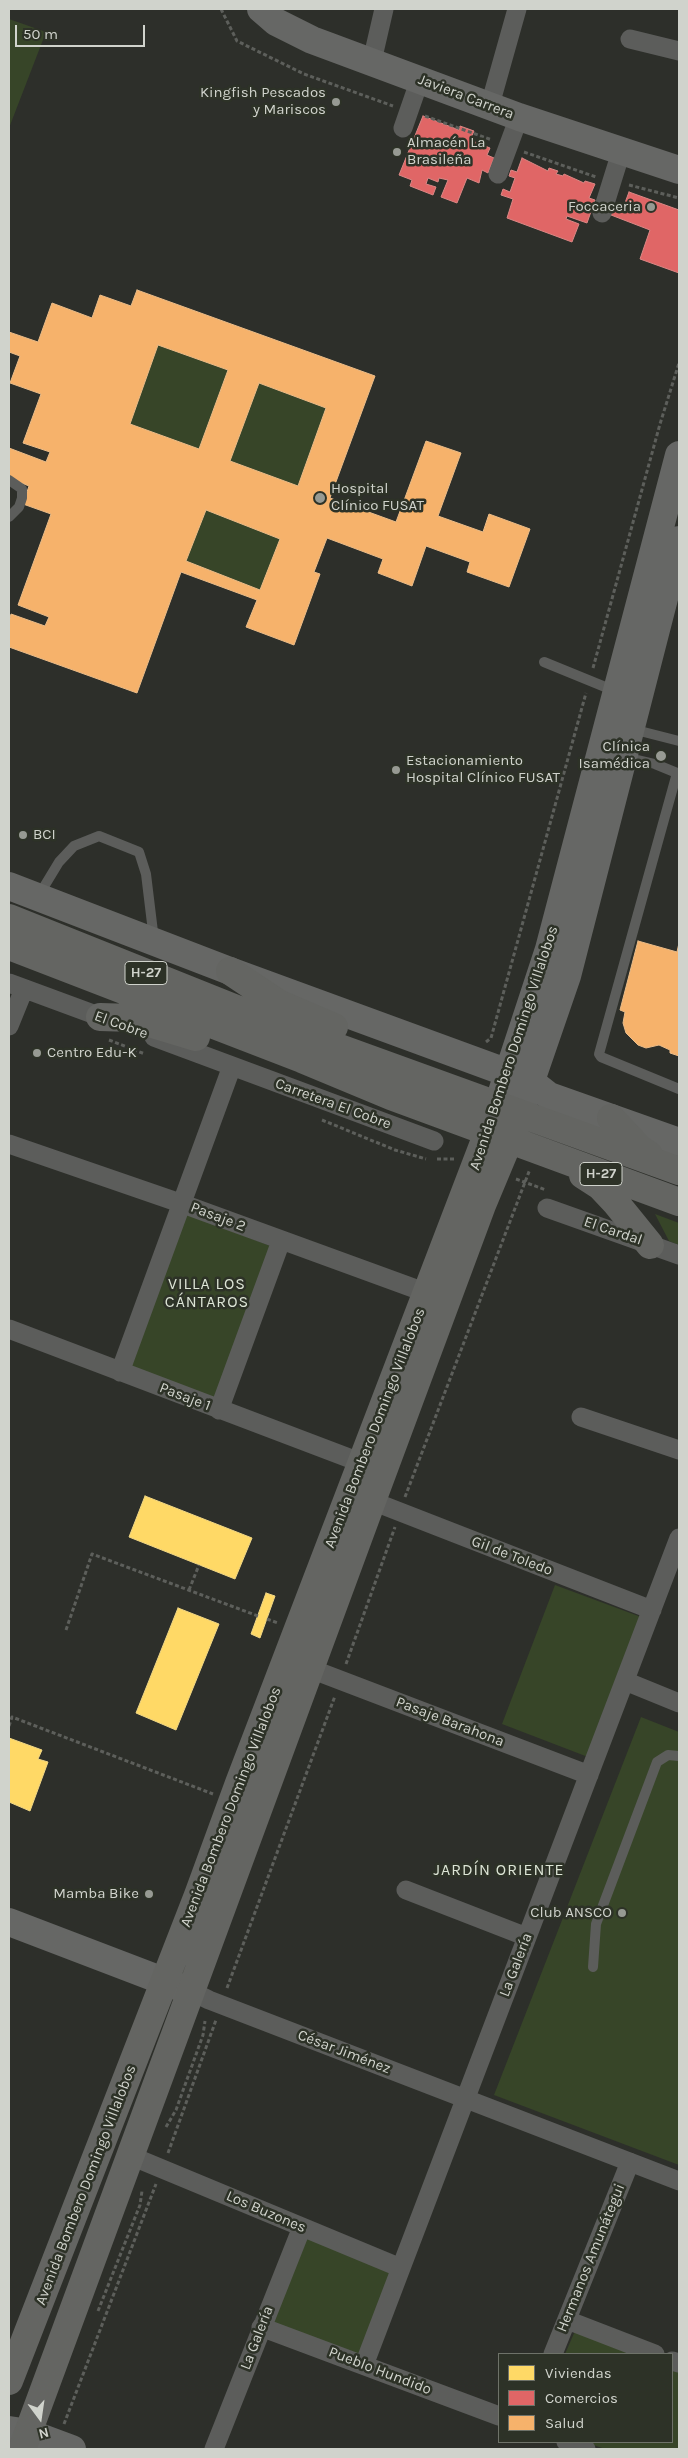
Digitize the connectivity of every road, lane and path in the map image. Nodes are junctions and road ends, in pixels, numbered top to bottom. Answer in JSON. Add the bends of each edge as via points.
{"nodes":[{"id":1,"x":221,"y":9,"type":"edge"},
{"id":2,"x":261,"y":9,"type":"edge"},
{"id":3,"x":384,"y":9,"type":"edge"},
{"id":4,"x":517,"y":9,"type":"edge"},
{"id":5,"x":630,"y":39,"type":"dead end"},
{"id":6,"x":679,"y":51,"type":"edge"},
{"id":7,"x":372,"y":61,"type":"junction"},
{"id":8,"x":420,"y":80,"type":"junction"},
{"id":9,"x":490,"y":105,"type":"junction"},
{"id":10,"x":409,"y":110,"type":"junction"},
{"id":11,"x":519,"y":117,"type":"junction"},
{"id":12,"x":402,"y":128,"type":"dead end"},
{"id":13,"x":495,"y":141,"type":"dead end"},
{"id":14,"x":523,"y":151,"type":"dead end"},
{"id":15,"x":621,"y":152,"type":"junction"},
{"id":16,"x":679,"y":170,"type":"edge"},
{"id":17,"x":498,"y":174,"type":"dead end"},
{"id":18,"x":598,"y":177,"type":"dead end"},
{"id":19,"x":625,"y":184,"type":"dead end"},
{"id":20,"x":679,"y":198,"type":"edge"},
{"id":21,"x":602,"y":213,"type":"dead end"},
{"id":22,"x":679,"y":363,"type":"edge"},
{"id":23,"x":679,"y":455,"type":"edge"},
{"id":24,"x":9,"y":480,"type":"edge"},
{"id":25,"x":9,"y":517,"type":"edge"},
{"id":26,"x":679,"y":540,"type":"edge"},
{"id":27,"x":661,"y":566,"type":"junction"},
{"id":28,"x":544,"y":662,"type":"dead end"},
{"id":29,"x":589,"y":681,"type":"junction"},
{"id":30,"x":616,"y":692,"type":"junction"},
{"id":31,"x":631,"y":729,"type":"junction"},
{"id":32,"x":679,"y":741,"type":"edge"},
{"id":33,"x":613,"y":754,"type":"junction"},
{"id":34,"x":9,"y":886,"type":"edge"},
{"id":35,"x":38,"y":896,"type":"junction"},
{"id":36,"x":9,"y":918,"type":"edge"},
{"id":37,"x":154,"y":941,"type":"junction"},
{"id":38,"x":9,"y":946,"type":"edge"},
{"id":39,"x":230,"y":971,"type":"junction"},
{"id":40,"x":16,"y":986,"type":"edge"},
{"id":41,"x":100,"y":1017,"type":"junction"},
{"id":42,"x":9,"y":1026,"type":"edge"},
{"id":43,"x":478,"y":1046,"type":"dead end"},
{"id":44,"x":302,"y":1059,"type":"junction"},
{"id":45,"x":232,"y":1066,"type":"junction"},
{"id":46,"x":392,"y":1067,"type":"junction"},
{"id":47,"x":518,"y":1077,"type":"junction"},
{"id":48,"x":679,"y":1089,"type":"edge"},
{"id":49,"x":509,"y":1110,"type":"junction"},
{"id":50,"x":610,"y":1118,"type":"junction"},
{"id":51,"x":500,"y":1136,"type":"junction"},
{"id":52,"x":434,"y":1141,"type":"dead end"},
{"id":53,"x":679,"y":1142,"type":"edge"},
{"id":54,"x":9,"y":1144,"type":"edge"},
{"id":55,"x":562,"y":1160,"type":"junction"},
{"id":56,"x":533,"y":1161,"type":"dead end"},
{"id":57,"x":673,"y":1169,"type":"edge"},
{"id":58,"x":679,"y":1202,"type":"edge"},
{"id":59,"x":183,"y":1204,"type":"junction"},
{"id":60,"x":546,"y":1208,"type":"dead end"},
{"id":61,"x":281,"y":1241,"type":"junction"},
{"id":62,"x":650,"y":1244,"type":"junction"},
{"id":63,"x":679,"y":1255,"type":"edge"},
{"id":64,"x":427,"y":1293,"type":"junction"},
{"id":65,"x":9,"y":1329,"type":"edge"},
{"id":66,"x":120,"y":1372,"type":"junction"},
{"id":67,"x":219,"y":1410,"type":"junction"},
{"id":68,"x":581,"y":1417,"type":"dead end"},
{"id":69,"x":679,"y":1450,"type":"edge"},
{"id":70,"x":362,"y":1463,"type":"junction"},
{"id":71,"x":372,"y":1501,"type":"junction"},
{"id":72,"x":400,"y":1513,"type":"junction"},
{"id":73,"x":679,"y":1538,"type":"edge"},
{"id":74,"x":199,"y":1565,"type":"dead end"},
{"id":75,"x":189,"y":1590,"type":"junction"},
{"id":76,"x":652,"y":1610,"type":"junction"},
{"id":77,"x":258,"y":1616,"type":"dead end"},
{"id":78,"x":66,"y":1630,"type":"dead end"},
{"id":79,"x":311,"y":1669,"type":"junction"},
{"id":80,"x":341,"y":1680,"type":"junction"},
{"id":81,"x":625,"y":1681,"type":"junction"},
{"id":82,"x":679,"y":1703,"type":"edge"},
{"id":83,"x":9,"y":1726,"type":"edge"},
{"id":84,"x":679,"y":1756,"type":"edge"},
{"id":85,"x":589,"y":1775,"type":"junction"},
{"id":86,"x":220,"y":1797,"type":"dead end"},
{"id":87,"x":406,"y":1890,"type":"dead end"},
{"id":88,"x":9,"y":1922,"type":"edge"},
{"id":89,"x":527,"y":1937,"type":"junction"},
{"id":90,"x":593,"y":1967,"type":"dead end"},
{"id":91,"x":165,"y":1981,"type":"junction"},
{"id":92,"x":191,"y":1991,"type":"junction"},
{"id":93,"x":221,"y":2005,"type":"junction"},
{"id":94,"x":466,"y":2098,"type":"junction"},
{"id":95,"x":131,"y":2156,"type":"junction"},
{"id":96,"x":630,"y":2162,"type":"junction"},
{"id":97,"x":162,"y":2168,"type":"junction"},
{"id":98,"x":679,"y":2180,"type":"edge"},
{"id":99,"x":302,"y":2227,"type":"junction"},
{"id":100,"x":401,"y":2268,"type":"junction"},
{"id":101,"x":567,"y":2320,"type":"junction"},
{"id":102,"x":261,"y":2327,"type":"junction"},
{"id":103,"x":553,"y":2353,"type":"edge"},
{"id":104,"x":653,"y":2353,"type":"edge"},
{"id":105,"x":364,"y":2365,"type":"junction"},
{"id":106,"x":9,"y":2381,"type":"edge"},
{"id":107,"x":498,"y":2416,"type":"edge"},
{"id":108,"x":20,"y":2437,"type":"edge"},
{"id":109,"x":569,"y":2443,"type":"edge"},
{"id":110,"x":65,"y":2446,"type":"edge"},
{"id":111,"x":214,"y":2449,"type":"edge"},
{"id":112,"x":586,"y":2449,"type":"edge"}],
"edges":[{"from":1,"to":10,"type":"path","via":[[237,41],[312,77]]},
{"from":2,"to":7,"type":"street","name":"Javiera Carrera","via":[[292,32]]},
{"from":3,"to":7,"type":"street"},
{"from":4,"to":9,"type":"street"},
{"from":5,"to":6,"type":"street"},
{"from":7,"to":8,"type":"street","name":"Javiera Carrera"},
{"from":8,"to":9,"type":"street","name":"Javiera Carrera"},
{"from":8,"to":10,"type":"street"},
{"from":9,"to":11,"type":"street","name":"Javiera Carrera"},
{"from":10,"to":12,"type":"street"},
{"from":10,"to":13,"type":"path"},
{"from":11,"to":15,"type":"street","name":"Javiera Carrera"},
{"from":11,"to":17,"type":"street"},
{"from":14,"to":18,"type":"path"},
{"from":15,"to":16,"type":"street","name":"Javiera Carrera"},
{"from":15,"to":21,"type":"street"},
{"from":19,"to":20,"type":"path"},
{"from":22,"to":29,"type":"path"},
{"from":23,"to":27,"type":"street","name":"Avenida Bombero Domingo Villalobos"},
{"from":24,"to":25,"type":"lane","via":[[22,489],[22,498],[19,507]]},
{"from":26,"to":27,"type":"street","name":"Avenida Bombero Domingo Villalobos"},
{"from":27,"to":30,"type":"street","name":"Avenida Bombero Domingo Villalobos"},
{"from":27,"to":31,"type":"street","name":"Avenida Bombero Domingo Villalobos"},
{"from":28,"to":29,"type":"lane"},
{"from":29,"to":30,"type":"lane"},
{"from":29,"to":43,"type":"path","via":[[491,1038]]},
{"from":30,"to":33,"type":"street","name":"Avenida Bombero Domingo Villalobos"},
{"from":31,"to":32,"type":"lane"},
{"from":31,"to":33,"type":"street","name":"Avenida Bombero Domingo Villalobos"},
{"from":33,"to":47,"type":"street","name":"Avenida Bombero Domingo Villalobos","via":[[549,949]]},
{"from":33,"to":48,"type":"lane","via":[[677,773],[599,1054],[601,1058]]},
{"from":34,"to":35,"type":"street"},
{"from":35,"to":37,"type":"street"},
{"from":35,"to":37,"type":"lane","via":[[58,862],[74,846],[99,836],[139,852],[146,874]]},
{"from":36,"to":46,"type":"main road","number":"H-27","via":[[284,1028]]},
{"from":37,"to":39,"type":"street"},
{"from":38,"to":44,"type":"main road","number":"H-27"},
{"from":39,"to":46,"type":"main road","via":[[278,1003],[362,1040]]},
{"from":39,"to":47,"type":"street"},
{"from":40,"to":41,"type":"street","name":"El Cobre"},
{"from":40,"to":42,"type":"street"},
{"from":41,"to":44,"type":"main road","via":[[133,1018],[270,1059]]},
{"from":41,"to":45,"type":"street","name":"El Cobre"},
{"from":44,"to":51,"type":"main road","number":"H-27"},
{"from":45,"to":52,"type":"street","name":"Carretera El Cobre"},
{"from":45,"to":59,"type":"street"},
{"from":46,"to":49,"type":"main road","number":"H-27"},
{"from":47,"to":49,"type":"street","name":"Avenida Bombero Domingo Villalobos"},
{"from":47,"to":50,"type":"street","via":[[549,1096]]},
{"from":49,"to":51,"type":"main road","name":"Avenida Bombero Domingo Villalobos"},
{"from":49,"to":57,"type":"main road","number":"H-27"},
{"from":50,"to":53,"type":"street"},
{"from":50,"to":57,"type":"main road","via":[[640,1149]]},
{"from":51,"to":55,"type":"main road","number":"H-27"},
{"from":51,"to":64,"type":"main road","name":"Avenida Bombero Domingo Villalobos"},
{"from":51,"to":71,"type":"main road","name":"Avenida Bombero Domingo Villalobos","via":[[482,1206]]},
{"from":54,"to":59,"type":"street","name":"Pasaje 2"},
{"from":55,"to":58,"type":"main road","number":"H-27"},
{"from":55,"to":62,"type":"main road","via":[[600,1186]]},
{"from":56,"to":72,"type":"path","via":[[415,1465]]},
{"from":59,"to":61,"type":"street","name":"Pasaje 2"},
{"from":59,"to":66,"type":"street"},
{"from":60,"to":62,"type":"street","name":"El Cardal"},
{"from":61,"to":64,"type":"street","name":"Pasaje 2"},
{"from":61,"to":67,"type":"street"},
{"from":62,"to":63,"type":"street","name":"El Cardal"},
{"from":64,"to":70,"type":"main road","name":"Avenida Bombero Domingo Villalobos"},
{"from":65,"to":66,"type":"street","name":"Pasaje 1"},
{"from":66,"to":67,"type":"street","name":"Pasaje 1"},
{"from":67,"to":70,"type":"street","name":"Pasaje 1"},
{"from":68,"to":69,"type":"street"},
{"from":70,"to":91,"type":"main road","name":"Avenida Bombero Domingo Villalobos"},
{"from":71,"to":72,"type":"street","name":"Gil de Toledo"},
{"from":71,"to":79,"type":"main road","name":"Avenida Bombero Domingo Villalobos"},
{"from":72,"to":76,"type":"street","name":"Gil de Toledo"},
{"from":72,"to":80,"type":"path"},
{"from":73,"to":76,"type":"street","name":"La Galería"},
{"from":74,"to":75,"type":"path"},
{"from":75,"to":77,"type":"path"},
{"from":75,"to":78,"type":"path","via":[[92,1554]]},
{"from":76,"to":81,"type":"street","name":"La Galería"},
{"from":79,"to":80,"type":"street","name":"Pasaje Barahona"},
{"from":79,"to":92,"type":"main road","name":"Avenida Bombero Domingo Villalobos"},
{"from":80,"to":85,"type":"street","name":"Pasaje Barahona"},
{"from":80,"to":93,"type":"path"},
{"from":81,"to":82,"type":"street"},
{"from":81,"to":85,"type":"street","name":"La Galería"},
{"from":83,"to":86,"type":"path","via":[[12,1717]]},
{"from":84,"to":90,"type":"lane","via":[[668,1755],[656,1762],[596,1924]]},
{"from":85,"to":89,"type":"street","name":"La Galería"},
{"from":87,"to":89,"type":"street"},
{"from":88,"to":91,"type":"street","name":"César Jiménez"},
{"from":89,"to":94,"type":"street","name":"La Galería"},
{"from":91,"to":92,"type":"street","name":"César Jiménez"},
{"from":91,"to":106,"type":"main road","name":"Avenida Bombero Domingo Villalobos"},
{"from":92,"to":93,"type":"street","name":"César Jiménez"},
{"from":92,"to":95,"type":"main road","name":"Avenida Bombero Domingo Villalobos"},
{"from":93,"to":94,"type":"street","name":"César Jiménez"},
{"from":93,"to":97,"type":"path"},
{"from":94,"to":96,"type":"street","name":"César Jiménez"},
{"from":94,"to":100,"type":"street","name":"La Galería"},
{"from":95,"to":97,"type":"street","name":"Los Buzones"},
{"from":95,"to":108,"type":"main road","name":"Avenida Bombero Domingo Villalobos"},
{"from":96,"to":98,"type":"street","name":"César Jiménez"},
{"from":96,"to":101,"type":"street","name":"Hermanos Amunátegui"},
{"from":97,"to":99,"type":"street","name":"Los Buzones"},
{"from":97,"to":110,"type":"path"},
{"from":99,"to":100,"type":"street","name":"Los Buzones"},
{"from":99,"to":102,"type":"street","name":"La Galería"},
{"from":100,"to":105,"type":"street","name":"La Galería"},
{"from":101,"to":103,"type":"street","name":"Hermanos Amunátegui"},
{"from":101,"to":104,"type":"street"},
{"from":102,"to":105,"type":"street","name":"Pueblo Hundido"},
{"from":102,"to":111,"type":"street","name":"La Galería"},
{"from":105,"to":107,"type":"street","name":"Pueblo Hundido"},
{"from":108,"to":110,"type":"street"},
{"from":109,"to":112,"type":"street"}]}
